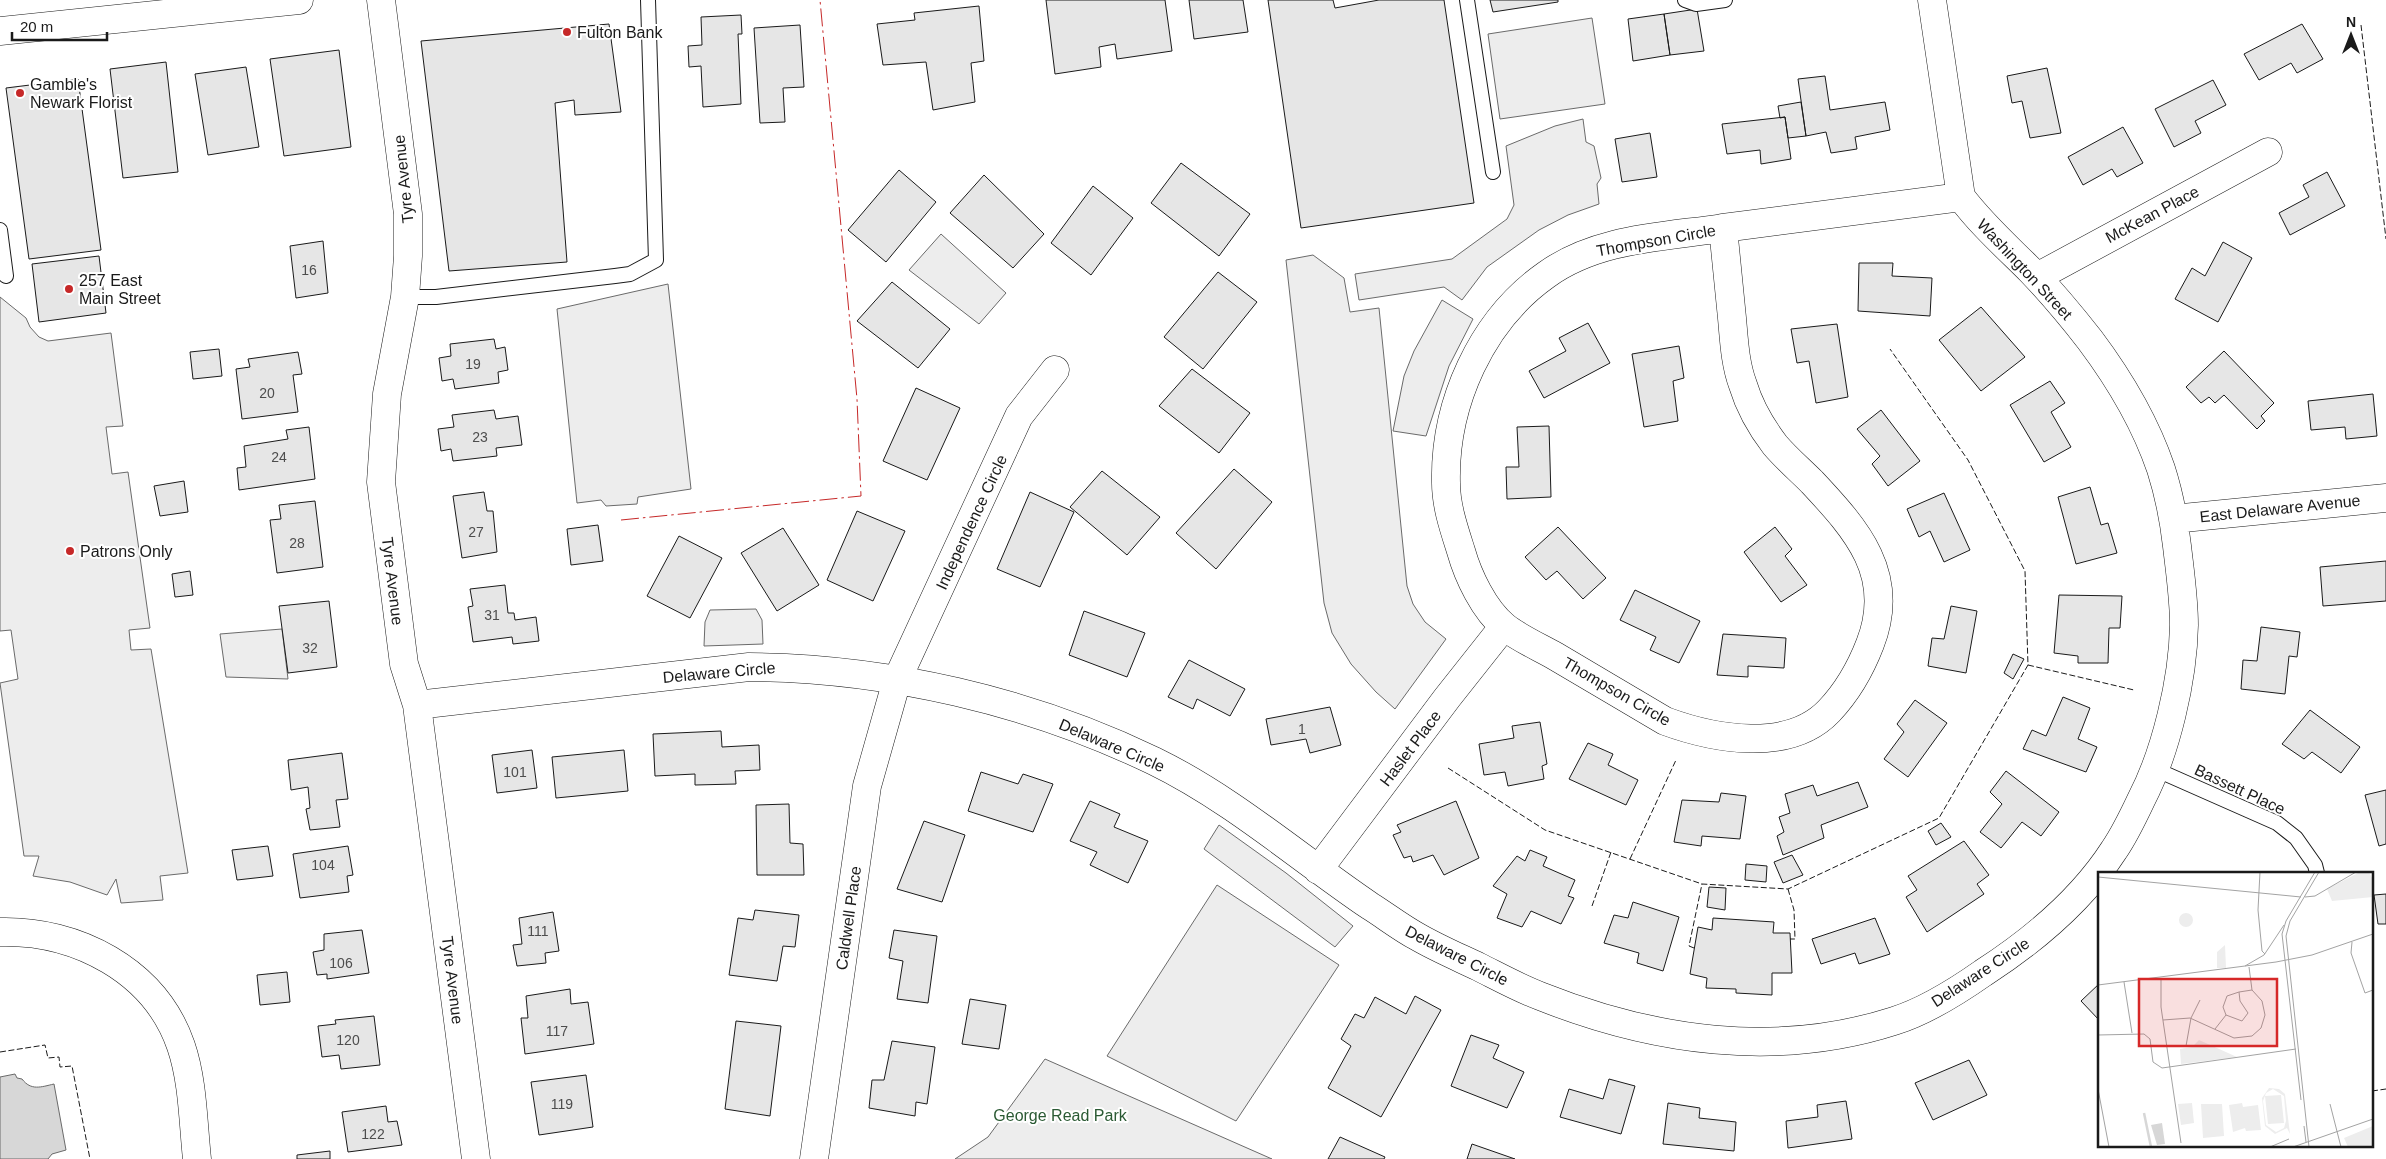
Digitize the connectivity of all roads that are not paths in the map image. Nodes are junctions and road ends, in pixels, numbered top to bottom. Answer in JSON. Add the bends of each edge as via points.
{"nodes":[{"id":1,"x":289,"y":0,"type":"edge"},
{"id":2,"x":382,"y":0,"type":"edge"},
{"id":3,"x":648,"y":0,"type":"edge"},
{"id":4,"x":1467,"y":0,"type":"edge"},
{"id":5,"x":1685,"y":0,"type":"edge"},
{"id":6,"x":1725,"y":0,"type":"edge"},
{"id":7,"x":1932,"y":0,"type":"edge"},
{"id":8,"x":0,"y":31,"type":"edge"},
{"id":9,"x":2268,"y":152,"type":"dead end"},
{"id":10,"x":1492,"y":172,"type":"dead end"},
{"id":11,"x":1962,"y":198,"type":"junction"},
{"id":12,"x":1723,"y":228,"type":"junction"},
{"id":13,"x":0,"y":230,"type":"edge"},
{"id":14,"x":6,"y":276,"type":"dead end"},
{"id":15,"x":2037,"y":277,"type":"junction"},
{"id":16,"x":405,"y":297,"type":"junction"},
{"id":17,"x":1054,"y":370,"type":"dead end"},
{"id":18,"x":2386,"y":498,"type":"edge"},
{"id":19,"x":2173,"y":519,"type":"junction"},
{"id":20,"x":1504,"y":626,"type":"junction"},
{"id":21,"x":897,"y":680,"type":"junction"},
{"id":22,"x":417,"y":704,"type":"junction"},
{"id":23,"x":2157,"y":770,"type":"junction"},
{"id":24,"x":1318,"y":870,"type":"junction"},
{"id":25,"x":2317,"y":872,"type":"edge"},
{"id":26,"x":0,"y":932,"type":"edge"},
{"id":27,"x":197,"y":1159,"type":"edge"},
{"id":28,"x":476,"y":1159,"type":"edge"},
{"id":29,"x":814,"y":1159,"type":"edge"}],
"edges":[{"from":1,"to":8,"type":"street"},
{"from":2,"to":16,"type":"street","name":"Tyre Avenue","via":[[408,214]]},
{"from":3,"to":16,"type":"lane","via":[[656,260],[630,274],[436,297]]},
{"from":4,"to":10,"type":"lane"},
{"from":5,"to":6,"type":"lane","via":[[1696,4]]},
{"from":7,"to":11,"type":"street","name":"Washington Street"},
{"from":9,"to":15,"type":"street","name":"McKean Place"},
{"from":11,"to":12,"type":"street","name":"Thompson Circle"},
{"from":11,"to":15,"type":"street","name":"Washington Street","via":[[1978,219]]},
{"from":12,"to":20,"type":"street","name":"Thompson Circle","via":[[1606,246],[1574,258],[1546,274],[1515,300],[1493,326],[1476,355],[1460,396],[1446,451],[1446,485],[1452,525],[1476,590]]},
{"from":12,"to":20,"type":"street","name":"Thompson Circle","via":[[1735,353],[1743,386],[1775,445],[1848,524],[1872,561],[1880,594],[1876,630],[1846,694],[1818,722],[1788,735],[1727,737],[1665,721]]},
{"from":13,"to":14,"type":"lane"},
{"from":15,"to":19,"type":"street","name":"Washington Street","via":[[2087,336],[2125,390],[2146,430],[2162,473]]},
{"from":16,"to":22,"type":"street","name":"Tyre Avenue","via":[[387,394],[381,482],[404,664]]},
{"from":17,"to":21,"type":"street","name":"Independence Circle","via":[[1020,416]]},
{"from":18,"to":19,"type":"street","name":"East Delaware Avenue"},
{"from":19,"to":23,"type":"street","name":"Delaware Circle","via":[[2184,625],[2177,686]]},
{"from":20,"to":24,"type":"street","name":"Haslet Place"},
{"from":21,"to":22,"type":"street","name":"Delaware Circle","via":[[802,667],[749,666]]},
{"from":21,"to":24,"type":"street","name":"Delaware Circle","via":[[973,697],[1099,736],[1158,763],[1217,796]]},
{"from":21,"to":29,"type":"street","name":"Caldwell Place","via":[[867,786]]},
{"from":22,"to":28,"type":"street","name":"Tyre Avenue"},
{"from":23,"to":24,"type":"street","name":"Delaware Circle","via":[[2115,849],[2083,892],[2046,928],[1948,996],[1898,1020],[1832,1037],[1767,1043],[1696,1040],[1641,1029],[1584,1011],[1538,996],[1416,936]]},
{"from":23,"to":25,"type":"lane","name":"Bassett Place","via":[[2277,823],[2296,838]]},
{"from":26,"to":27,"type":"street","via":[[50,935],[92,949],[125,970],[150,994],[170,1022],[182,1048]]}]}
